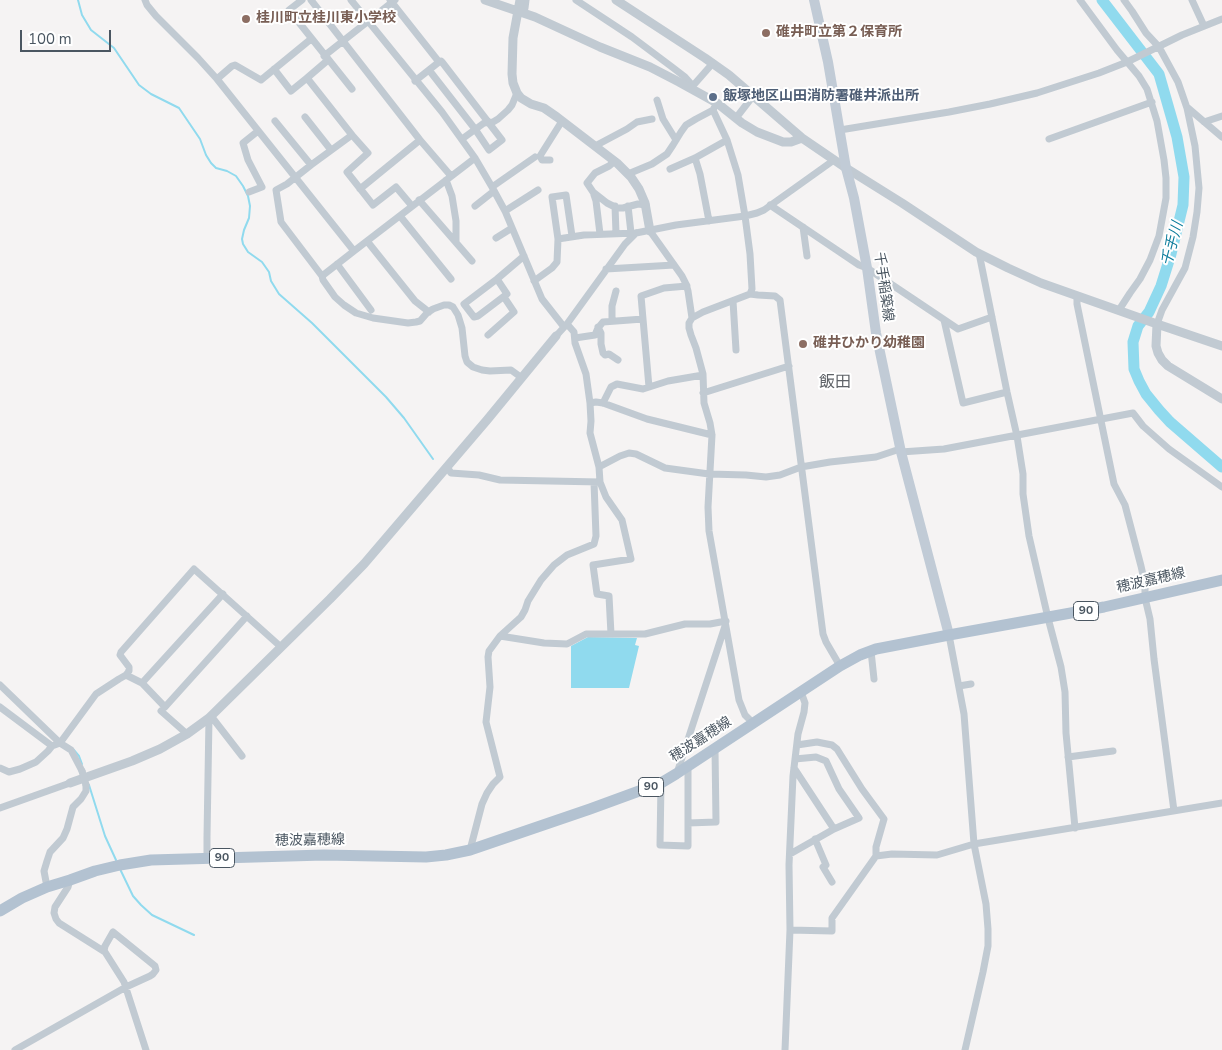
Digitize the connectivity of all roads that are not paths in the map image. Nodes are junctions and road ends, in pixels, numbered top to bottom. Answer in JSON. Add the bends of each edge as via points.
{"nodes":[{"id":1,"x":145,"y":0,"type":"edge"},
{"id":2,"x":302,"y":0,"type":"edge"},
{"id":3,"x":311,"y":0,"type":"edge"},
{"id":4,"x":351,"y":0,"type":"edge"},
{"id":5,"x":485,"y":0,"type":"edge"},
{"id":6,"x":520,"y":0,"type":"edge"},
{"id":7,"x":526,"y":0,"type":"edge"},
{"id":8,"x":576,"y":0,"type":"edge"},
{"id":9,"x":616,"y":0,"type":"edge"},
{"id":10,"x":814,"y":0,"type":"edge"},
{"id":11,"x":1080,"y":0,"type":"edge"},
{"id":12,"x":1124,"y":0,"type":"edge"},
{"id":13,"x":1192,"y":0,"type":"edge"},
{"id":14,"x":392,"y":1,"type":"edge"},
{"id":15,"x":522,"y":10,"type":"junction"},
{"id":16,"x":1222,"y":19,"type":"edge"},
{"id":17,"x":368,"y":21,"type":"junction"},
{"id":18,"x":1204,"y":26,"type":"junction"},
{"id":19,"x":311,"y":39,"type":"junction"},
{"id":20,"x":343,"y":41,"type":"junction"},
{"id":21,"x":1158,"y":48,"type":"junction"},
{"id":22,"x":326,"y":58,"type":"junction"},
{"id":23,"x":439,"y":62,"type":"junction"},
{"id":24,"x":1128,"y":62,"type":"junction"},
{"id":25,"x":713,"y":63,"type":"junction"},
{"id":26,"x":274,"y":69,"type":"junction"},
{"id":27,"x":429,"y":70,"type":"junction"},
{"id":28,"x":307,"y":78,"type":"junction"},
{"id":29,"x":217,"y":79,"type":"junction"},
{"id":30,"x":416,"y":81,"type":"junction"},
{"id":31,"x":692,"y":87,"type":"junction"},
{"id":32,"x":352,"y":89,"type":"dead end"},
{"id":33,"x":517,"y":92,"type":"junction"},
{"id":34,"x":753,"y":96,"type":"junction"},
{"id":35,"x":657,"y":100,"type":"dead end"},
{"id":36,"x":1152,"y":102,"type":"junction"},
{"id":37,"x":715,"y":106,"type":"junction"},
{"id":38,"x":1187,"y":108,"type":"junction"},
{"id":39,"x":1222,"y":116,"type":"edge"},
{"id":40,"x":305,"y":117,"type":"dead end"},
{"id":41,"x":736,"y":118,"type":"junction"},
{"id":42,"x":652,"y":119,"type":"dead end"},
{"id":43,"x":275,"y":121,"type":"dead end"},
{"id":44,"x":562,"y":121,"type":"junction"},
{"id":45,"x":1204,"y":122,"type":"junction"},
{"id":46,"x":490,"y":123,"type":"junction"},
{"id":47,"x":475,"y":129,"type":"junction"},
{"id":48,"x":840,"y":130,"type":"junction"},
{"id":49,"x":258,"y":131,"type":"junction"},
{"id":50,"x":352,"y":135,"type":"junction"},
{"id":51,"x":1222,"y":137,"type":"edge"},
{"id":52,"x":802,"y":138,"type":"junction"},
{"id":53,"x":462,"y":139,"type":"junction"},
{"id":54,"x":1049,"y":139,"type":"dead end"},
{"id":55,"x":420,"y":140,"type":"junction"},
{"id":56,"x":676,"y":140,"type":"junction"},
{"id":57,"x":727,"y":140,"type":"junction"},
{"id":58,"x":595,"y":146,"type":"junction"},
{"id":59,"x":331,"y":150,"type":"junction"},
{"id":60,"x":535,"y":156,"type":"dead end"},
{"id":61,"x":475,"y":158,"type":"junction"},
{"id":62,"x":695,"y":158,"type":"junction"},
{"id":63,"x":550,"y":160,"type":"dead end"},
{"id":64,"x":834,"y":160,"type":"junction"},
{"id":65,"x":614,"y":161,"type":"junction"},
{"id":66,"x":311,"y":165,"type":"junction"},
{"id":67,"x":846,"y":168,"type":"junction"},
{"id":68,"x":670,"y":169,"type":"dead end"},
{"id":69,"x":628,"y":174,"type":"junction"},
{"id":70,"x":295,"y":178,"type":"junction"},
{"id":71,"x":449,"y":178,"type":"junction"},
{"id":72,"x":360,"y":189,"type":"junction"},
{"id":73,"x":493,"y":189,"type":"junction"},
{"id":74,"x":538,"y":190,"type":"dead end"},
{"id":75,"x":248,"y":192,"type":"dead end"},
{"id":76,"x":593,"y":192,"type":"junction"},
{"id":77,"x":420,"y":200,"type":"junction"},
{"id":78,"x":646,"y":205,"type":"junction"},
{"id":79,"x":770,"y":205,"type":"junction"},
{"id":80,"x":412,"y":206,"type":"junction"},
{"id":81,"x":475,"y":206,"type":"dead end"},
{"id":82,"x":614,"y":206,"type":"junction"},
{"id":83,"x":628,"y":206,"type":"junction"},
{"id":84,"x":505,"y":211,"type":"junction"},
{"id":85,"x":400,"y":216,"type":"junction"},
{"id":86,"x":745,"y":216,"type":"junction"},
{"id":87,"x":709,"y":221,"type":"junction"},
{"id":88,"x":803,"y":227,"type":"junction"},
{"id":89,"x":512,"y":228,"type":"junction"},
{"id":90,"x":650,"y":231,"type":"junction"},
{"id":91,"x":616,"y":233,"type":"junction"},
{"id":92,"x":634,"y":233,"type":"junction"},
{"id":93,"x":600,"y":234,"type":"junction"},
{"id":94,"x":572,"y":236,"type":"junction"},
{"id":95,"x":496,"y":238,"type":"dead end"},
{"id":96,"x":558,"y":239,"type":"junction"},
{"id":97,"x":367,"y":241,"type":"junction"},
{"id":98,"x":456,"y":242,"type":"junction"},
{"id":99,"x":354,"y":251,"type":"junction"},
{"id":100,"x":979,"y":253,"type":"junction"},
{"id":101,"x":524,"y":256,"type":"junction"},
{"id":102,"x":807,"y":256,"type":"dead end"},
{"id":103,"x":472,"y":261,"type":"dead end"},
{"id":104,"x":337,"y":264,"type":"junction"},
{"id":105,"x":674,"y":265,"type":"junction"},
{"id":106,"x":867,"y":268,"type":"junction"},
{"id":107,"x":606,"y":269,"type":"junction"},
{"id":108,"x":322,"y":276,"type":"junction"},
{"id":109,"x":497,"y":279,"type":"junction"},
{"id":110,"x":451,"y":280,"type":"dead end"},
{"id":111,"x":534,"y":281,"type":"junction"},
{"id":112,"x":687,"y":286,"type":"junction"},
{"id":113,"x":616,"y":291,"type":"dead end"},
{"id":114,"x":750,"y":294,"type":"junction"},
{"id":115,"x":1078,"y":296,"type":"junction"},
{"id":116,"x":504,"y":297,"type":"junction"},
{"id":117,"x":733,"y":301,"type":"junction"},
{"id":118,"x":371,"y":310,"type":"dead end"},
{"id":119,"x":1121,"y":311,"type":"junction"},
{"id":120,"x":429,"y":312,"type":"junction"},
{"id":121,"x":992,"y":317,"type":"junction"},
{"id":122,"x":692,"y":318,"type":"junction"},
{"id":123,"x":643,"y":319,"type":"junction"},
{"id":124,"x":944,"y":320,"type":"junction"},
{"id":125,"x":612,"y":321,"type":"junction"},
{"id":126,"x":1157,"y":324,"type":"junction"},
{"id":127,"x":565,"y":325,"type":"junction"},
{"id":128,"x":598,"y":327,"type":"junction"},
{"id":129,"x":488,"y":335,"type":"dead end"},
{"id":130,"x":556,"y":336,"type":"joint"},
{"id":131,"x":575,"y":338,"type":"junction"},
{"id":132,"x":1222,"y":346,"type":"edge"},
{"id":133,"x":736,"y":350,"type":"dead end"},
{"id":134,"x":618,"y":360,"type":"dead end"},
{"id":135,"x":789,"y":366,"type":"junction"},
{"id":136,"x":703,"y":375,"type":"junction"},
{"id":137,"x":522,"y":378,"type":"junction"},
{"id":138,"x":649,"y":387,"type":"junction"},
{"id":139,"x":1007,"y":392,"type":"junction"},
{"id":140,"x":703,"y":394,"type":"junction"},
{"id":141,"x":1222,"y":399,"type":"edge"},
{"id":142,"x":590,"y":403,"type":"junction"},
{"id":143,"x":603,"y":403,"type":"junction"},
{"id":144,"x":1100,"y":420,"type":"junction"},
{"id":145,"x":712,"y":435,"type":"junction"},
{"id":146,"x":1017,"y":436,"type":"junction"},
{"id":147,"x":901,"y":450,"type":"junction"},
{"id":148,"x":447,"y":467,"type":"junction"},
{"id":149,"x":599,"y":467,"type":"junction"},
{"id":150,"x":801,"y":467,"type":"junction"},
{"id":151,"x":709,"y":474,"type":"junction"},
{"id":152,"x":597,"y":482,"type":"junction"},
{"id":153,"x":1222,"y":487,"type":"edge"},
{"id":154,"x":1222,"y":580,"type":"edge"},
{"id":155,"x":223,"y":594,"type":"junction"},
{"id":156,"x":1145,"y":598,"type":"junction"},
{"id":157,"x":247,"y":616,"type":"junction"},
{"id":158,"x":1048,"y":618,"type":"junction"},
{"id":159,"x":726,"y":622,"type":"junction"},
{"id":160,"x":611,"y":634,"type":"junction"},
{"id":161,"x":949,"y":635,"type":"junction"},
{"id":162,"x":500,"y":636,"type":"junction"},
{"id":163,"x":281,"y":647,"type":"junction"},
{"id":164,"x":871,"y":651,"type":"junction"},
{"id":165,"x":840,"y":666,"type":"junction"},
{"id":166,"x":126,"y":675,"type":"junction"},
{"id":167,"x":874,"y":679,"type":"dead end"},
{"id":168,"x":142,"y":683,"type":"junction"},
{"id":169,"x":971,"y":684,"type":"dead end"},
{"id":170,"x":0,"y":685,"type":"edge"},
{"id":171,"x":959,"y":686,"type":"junction"},
{"id":172,"x":801,"y":692,"type":"junction"},
{"id":173,"x":0,"y":707,"type":"edge"},
{"id":174,"x":161,"y":711,"type":"dead end"},
{"id":175,"x":210,"y":717,"type":"junction"},
{"id":176,"x":754,"y":724,"type":"junction"},
{"id":177,"x":187,"y":734,"type":"junction"},
{"id":178,"x":60,"y":743,"type":"junction"},
{"id":179,"x":797,"y":744,"type":"junction"},
{"id":180,"x":52,"y":746,"type":"junction"},
{"id":181,"x":715,"y":749,"type":"junction"},
{"id":182,"x":1113,"y":751,"type":"dead end"},
{"id":183,"x":242,"y":756,"type":"dead end"},
{"id":184,"x":1068,"y":757,"type":"junction"},
{"id":185,"x":795,"y":759,"type":"junction"},
{"id":186,"x":688,"y":766,"type":"junction"},
{"id":187,"x":0,"y":768,"type":"edge"},
{"id":188,"x":794,"y":768,"type":"junction"},
{"id":189,"x":676,"y":774,"type":"junction"},
{"id":190,"x":661,"y":782,"type":"junction"},
{"id":191,"x":70,"y":783,"type":"joint"},
{"id":192,"x":1222,"y":803,"type":"edge"},
{"id":193,"x":0,"y":808,"type":"edge"},
{"id":194,"x":1174,"y":811,"type":"junction"},
{"id":195,"x":688,"y":823,"type":"junction"},
{"id":196,"x":1075,"y":828,"type":"junction"},
{"id":197,"x":834,"y":829,"type":"junction"},
{"id":198,"x":815,"y":839,"type":"junction"},
{"id":199,"x":974,"y":844,"type":"junction"},
{"id":200,"x":470,"y":850,"type":"junction"},
{"id":201,"x":790,"y":854,"type":"junction"},
{"id":202,"x":876,"y":856,"type":"junction"},
{"id":203,"x":207,"y":859,"type":"junction"},
{"id":204,"x":70,"y":880,"type":"junction"},
{"id":205,"x":832,"y":882,"type":"dead end"},
{"id":206,"x":47,"y":887,"type":"junction"},
{"id":207,"x":0,"y":910,"type":"edge"},
{"id":208,"x":790,"y":930,"type":"junction"},
{"id":209,"x":104,"y":951,"type":"junction"},
{"id":210,"x":126,"y":987,"type":"junction"},
{"id":211,"x":15,"y":1050,"type":"edge"},
{"id":212,"x":146,"y":1050,"type":"edge"},
{"id":213,"x":785,"y":1050,"type":"edge"},
{"id":214,"x":965,"y":1050,"type":"edge"}],
"edges":[{"from":1,"to":29,"type":"street","via":[[156,16]]},
{"from":2,"to":19,"type":"street","via":[[289,10]]},
{"from":3,"to":20,"type":"street"},
{"from":4,"to":17,"type":"street"},
{"from":5,"to":15,"type":"street"},
{"from":6,"to":15,"type":"street"},
{"from":7,"to":15,"type":"street"},
{"from":8,"to":31,"type":"street","via":[[632,37],[685,77]]},
{"from":9,"to":25,"type":"street"},
{"from":10,"to":48,"type":"main road","name":"千手稲築線"},
{"from":11,"to":24,"type":"street"},
{"from":12,"to":21,"type":"street"},
{"from":13,"to":18,"type":"street"},
{"from":14,"to":17,"type":"street"},
{"from":14,"to":23,"type":"street"},
{"from":15,"to":31,"type":"street"},
{"from":15,"to":33,"type":"street","via":[[514,29],[512,47],[512,74]]},
{"from":16,"to":18,"type":"street"},
{"from":17,"to":20,"type":"street"},
{"from":17,"to":30,"type":"street"},
{"from":18,"to":21,"type":"street"},
{"from":19,"to":22,"type":"street"},
{"from":19,"to":26,"type":"street"},
{"from":20,"to":22,"type":"street"},
{"from":20,"to":55,"type":"street"},
{"from":21,"to":24,"type":"street"},
{"from":21,"to":38,"type":"street","via":[[1178,82]]},
{"from":22,"to":28,"type":"street"},
{"from":22,"to":32,"type":"street"},
{"from":23,"to":27,"type":"street"},
{"from":23,"to":46,"type":"street"},
{"from":24,"to":36,"type":"street"},
{"from":24,"to":48,"type":"street","via":[[1037,93]]},
{"from":25,"to":31,"type":"street"},
{"from":25,"to":34,"type":"street"},
{"from":26,"to":28,"type":"street","via":[[291,91]]},
{"from":26,"to":29,"type":"street","via":[[261,80],[235,65]]},
{"from":27,"to":30,"type":"street"},
{"from":27,"to":47,"type":"street"},
{"from":28,"to":50,"type":"street"},
{"from":29,"to":49,"type":"street"},
{"from":30,"to":53,"type":"street"},
{"from":31,"to":37,"type":"street"},
{"from":33,"to":44,"type":"street","via":[[521,98],[544,108]]},
{"from":33,"to":46,"type":"street","via":[[508,110]]},
{"from":34,"to":41,"type":"street"},
{"from":34,"to":52,"type":"street"},
{"from":35,"to":56,"type":"street","via":[[663,119]]},
{"from":36,"to":54,"type":"street"},
{"from":36,"to":119,"type":"street","via":[[1164,160],[1166,198],[1159,236],[1150,260]]},
{"from":37,"to":41,"type":"street"},
{"from":37,"to":56,"type":"street","via":[[686,125]]},
{"from":37,"to":57,"type":"street"},
{"from":38,"to":45,"type":"street"},
{"from":38,"to":126,"type":"street","via":[[1196,155],[1197,212],[1185,268]]},
{"from":39,"to":45,"type":"street"},
{"from":40,"to":59,"type":"street"},
{"from":41,"to":52,"type":"street","via":[[757,132],[783,142]]},
{"from":42,"to":58,"type":"street","via":[[638,122]]},
{"from":43,"to":66,"type":"street"},
{"from":44,"to":58,"type":"street"},
{"from":44,"to":63,"type":"street","via":[[540,156],[542,160]]},
{"from":45,"to":51,"type":"street"},
{"from":46,"to":47,"type":"street"},
{"from":46,"to":47,"type":"street","via":[[502,140],[489,150]]},
{"from":47,"to":53,"type":"street"},
{"from":48,"to":67,"type":"main road","name":"千手稲築線"},
{"from":49,"to":70,"type":"street"},
{"from":49,"to":75,"type":"street","via":[[243,143],[262,187]]},
{"from":50,"to":59,"type":"street"},
{"from":50,"to":72,"type":"street","via":[[368,154],[347,172]]},
{"from":52,"to":64,"type":"street"},
{"from":53,"to":61,"type":"street"},
{"from":55,"to":71,"type":"street"},
{"from":55,"to":72,"type":"street"},
{"from":56,"to":69,"type":"street","via":[[659,160]]},
{"from":57,"to":62,"type":"street"},
{"from":57,"to":86,"type":"street","via":[[738,175]]},
{"from":58,"to":65,"type":"street"},
{"from":59,"to":66,"type":"street"},
{"from":60,"to":73,"type":"street"},
{"from":61,"to":71,"type":"street"},
{"from":61,"to":73,"type":"street"},
{"from":62,"to":68,"type":"street"},
{"from":62,"to":87,"type":"street"},
{"from":64,"to":67,"type":"street"},
{"from":64,"to":79,"type":"street"},
{"from":65,"to":69,"type":"street"},
{"from":65,"to":76,"type":"street","via":[[595,173],[587,183]]},
{"from":66,"to":70,"type":"street"},
{"from":67,"to":100,"type":"street"},
{"from":67,"to":106,"type":"main road","name":"千手稲築線"},
{"from":69,"to":78,"type":"street"},
{"from":70,"to":99,"type":"street"},
{"from":70,"to":108,"type":"street","via":[[276,190],[281,222]]},
{"from":71,"to":77,"type":"street"},
{"from":71,"to":98,"type":"street"},
{"from":72,"to":80,"type":"street","via":[[373,204],[396,187]]},
{"from":73,"to":81,"type":"street"},
{"from":73,"to":84,"type":"street"},
{"from":74,"to":84,"type":"street"},
{"from":76,"to":82,"type":"street"},
{"from":76,"to":93,"type":"street"},
{"from":77,"to":80,"type":"street"},
{"from":77,"to":98,"type":"street"},
{"from":78,"to":83,"type":"street"},
{"from":78,"to":90,"type":"street"},
{"from":79,"to":86,"type":"street"},
{"from":79,"to":88,"type":"street"},
{"from":80,"to":85,"type":"street"},
{"from":82,"to":83,"type":"street"},
{"from":82,"to":91,"type":"street"},
{"from":83,"to":92,"type":"street"},
{"from":84,"to":89,"type":"street"},
{"from":85,"to":97,"type":"street"},
{"from":85,"to":110,"type":"street"},
{"from":86,"to":87,"type":"street"},
{"from":86,"to":114,"type":"street"},
{"from":87,"to":90,"type":"street"},
{"from":88,"to":102,"type":"street"},
{"from":88,"to":106,"type":"street"},
{"from":89,"to":95,"type":"street"},
{"from":89,"to":101,"type":"street"},
{"from":90,"to":92,"type":"street"},
{"from":90,"to":105,"type":"street"},
{"from":91,"to":92,"type":"street"},
{"from":91,"to":93,"type":"street"},
{"from":92,"to":107,"type":"street"},
{"from":93,"to":94,"type":"street"},
{"from":94,"to":96,"type":"street"},
{"from":94,"to":96,"type":"street","via":[[566,196],[552,197]]},
{"from":96,"to":111,"type":"street","via":[[557,262]]},
{"from":97,"to":99,"type":"street"},
{"from":97,"to":120,"type":"street","via":[[415,301]]},
{"from":98,"to":103,"type":"street"},
{"from":99,"to":104,"type":"street"},
{"from":100,"to":115,"type":"street","via":[[1041,283]]},
{"from":100,"to":121,"type":"street"},
{"from":101,"to":109,"type":"street"},
{"from":101,"to":111,"type":"street"},
{"from":104,"to":108,"type":"street"},
{"from":104,"to":118,"type":"street"},
{"from":105,"to":107,"type":"street"},
{"from":105,"to":112,"type":"street"},
{"from":106,"to":124,"type":"street"},
{"from":106,"to":147,"type":"main road","name":"千手稲築線","via":[[876,333]]},
{"from":107,"to":127,"type":"street"},
{"from":108,"to":120,"type":"street","via":[[334,297],[356,312],[373,318],[408,323],[420,321]]},
{"from":109,"to":116,"type":"street","via":[[507,294]]},
{"from":109,"to":116,"type":"street","via":[[464,304],[476,317]]},
{"from":111,"to":127,"type":"street","via":[[542,300]]},
{"from":112,"to":122,"type":"street"},
{"from":112,"to":123,"type":"street","via":[[664,288],[641,296]]},
{"from":113,"to":125,"type":"street"},
{"from":114,"to":117,"type":"street"},
{"from":114,"to":135,"type":"street","via":[[775,296],[780,300]]},
{"from":115,"to":119,"type":"street"},
{"from":115,"to":144,"type":"street"},
{"from":116,"to":129,"type":"street","via":[[514,312]]},
{"from":117,"to":122,"type":"street"},
{"from":117,"to":133,"type":"street"},
{"from":119,"to":126,"type":"street"},
{"from":120,"to":137,"type":"street","via":[[444,305],[452,307],[462,328],[465,356],[473,367],[490,371],[511,370]]},
{"from":121,"to":124,"type":"street","via":[[958,329]]},
{"from":121,"to":139,"type":"street"},
{"from":122,"to":136,"type":"street","via":[[690,335]]},
{"from":123,"to":125,"type":"street"},
{"from":123,"to":138,"type":"street"},
{"from":124,"to":139,"type":"street","via":[[963,403]]},
{"from":125,"to":128,"type":"street","via":[[603,322]]},
{"from":126,"to":132,"type":"street"},
{"from":126,"to":141,"type":"street","via":[[1156,346],[1162,360]]},
{"from":127,"to":130,"type":"street"},
{"from":127,"to":131,"type":"street","via":[[574,332]]},
{"from":128,"to":131,"type":"street","via":[[595,335]]},
{"from":128,"to":134,"type":"street","via":[[603,353]]},
{"from":130,"to":137,"type":"street"},
{"from":131,"to":142,"type":"street","via":[[586,374]]},
{"from":135,"to":140,"type":"street"},
{"from":135,"to":150,"type":"street"},
{"from":136,"to":138,"type":"street"},
{"from":136,"to":140,"type":"street"},
{"from":137,"to":148,"type":"street"},
{"from":138,"to":143,"type":"street","via":[[638,389],[617,384]]},
{"from":139,"to":146,"type":"street"},
{"from":140,"to":145,"type":"street"},
{"from":142,"to":143,"type":"street"},
{"from":142,"to":149,"type":"street","via":[[590,433]]},
{"from":143,"to":145,"type":"street","via":[[647,419]]},
{"from":144,"to":146,"type":"street"},
{"from":144,"to":153,"type":"street","via":[[1133,413],[1169,449]]},
{"from":144,"to":156,"type":"street","via":[[1114,484],[1125,505],[1141,566]]},
{"from":145,"to":151,"type":"street"},
{"from":146,"to":147,"type":"street","via":[[944,449]]},
{"from":146,"to":158,"type":"street","via":[[1029,536]]},
{"from":147,"to":150,"type":"street","via":[[876,457]]},
{"from":147,"to":161,"type":"main road","name":"千手稲築線"},
{"from":148,"to":152,"type":"street","via":[[452,473],[500,480]]},
{"from":148,"to":163,"type":"street","via":[[364,564]]},
{"from":149,"to":151,"type":"street","via":[[620,456],[636,454],[665,468]]},
{"from":149,"to":152,"type":"street"},
{"from":150,"to":151,"type":"street","via":[[766,477]]},
{"from":150,"to":165,"type":"street","via":[[823,634]]},
{"from":151,"to":159,"type":"street","via":[[709,531]]},
{"from":152,"to":160,"type":"street","via":[[622,520],[631,559],[593,565],[597,594],[609,596]]},
{"from":152,"to":162,"type":"street","via":[[594,544],[567,555],[554,565],[541,580],[521,617]]},
{"from":154,"to":156,"type":"main road","name":"穂波嘉穂線","number":"90"},
{"from":155,"to":157,"type":"street"},
{"from":155,"to":166,"type":"street","via":[[194,569],[121,652],[129,667]]},
{"from":155,"to":168,"type":"street"},
{"from":156,"to":158,"type":"main road","name":"穂波嘉穂線","number":"90"},
{"from":156,"to":194,"type":"street"},
{"from":157,"to":163,"type":"street"},
{"from":157,"to":168,"type":"street","via":[[164,707]]},
{"from":158,"to":161,"type":"main road","name":"穂波嘉穂線","number":"90"},
{"from":158,"to":184,"type":"street","via":[[1065,692]]},
{"from":159,"to":160,"type":"street","via":[[685,624],[645,634]]},
{"from":159,"to":176,"type":"street","via":[[741,707]]},
{"from":159,"to":189,"type":"street"},
{"from":160,"to":162,"type":"street","via":[[586,634],[567,644]]},
{"from":161,"to":164,"type":"main road","name":"穂波嘉穂線","number":"90"},
{"from":161,"to":171,"type":"street"},
{"from":162,"to":200,"type":"street","via":[[488,657],[490,687],[486,722],[500,777],[482,804]]},
{"from":163,"to":175,"type":"street"},
{"from":164,"to":165,"type":"main road","name":"穂波嘉穂線","number":"90"},
{"from":164,"to":167,"type":"street"},
{"from":165,"to":172,"type":"main road","name":"穂波嘉穂線","number":"90"},
{"from":166,"to":168,"type":"street"},
{"from":166,"to":178,"type":"street","via":[[96,694]]},
{"from":169,"to":171,"type":"street"},
{"from":170,"to":178,"type":"street"},
{"from":171,"to":199,"type":"street"},
{"from":172,"to":176,"type":"main road","name":"穂波嘉穂線","number":"90"},
{"from":172,"to":179,"type":"street","via":[[805,703]]},
{"from":173,"to":180,"type":"street"},
{"from":174,"to":177,"type":"street"},
{"from":175,"to":177,"type":"street"},
{"from":175,"to":183,"type":"street"},
{"from":175,"to":203,"type":"street"},
{"from":176,"to":181,"type":"main road","name":"穂波嘉穂線","number":"90"},
{"from":177,"to":191,"type":"street","via":[[160,750]]},
{"from":178,"to":180,"type":"street"},
{"from":178,"to":206,"type":"street","bridge":true,"via":[[71,750],[82,771],[86,791],[74,807],[63,838],[50,852],[44,871]]},
{"from":179,"to":185,"type":"street"},
{"from":179,"to":202,"type":"street","via":[[817,742],[837,749],[884,819]]},
{"from":180,"to":187,"type":"street","via":[[36,762],[20,769],[10,772]]},
{"from":181,"to":186,"type":"main road","name":"穂波嘉穂線","number":"90"},
{"from":181,"to":195,"type":"street","via":[[716,822]]},
{"from":182,"to":184,"type":"street"},
{"from":184,"to":196,"type":"street"},
{"from":185,"to":188,"type":"street"},
{"from":185,"to":197,"type":"street","via":[[816,757],[826,761],[839,789],[859,818]]},
{"from":186,"to":189,"type":"main road","name":"穂波嘉穂線","number":"90"},
{"from":186,"to":195,"type":"street"},
{"from":188,"to":197,"type":"street"},
{"from":188,"to":201,"type":"street"},
{"from":189,"to":190,"type":"main road","name":"穂波嘉穂線","number":"90"},
{"from":190,"to":195,"type":"street","via":[[660,845],[688,846]]},
{"from":190,"to":200,"type":"main road","name":"穂波嘉穂線","number":"90"},
{"from":191,"to":193,"type":"street"},
{"from":192,"to":194,"type":"street"},
{"from":194,"to":196,"type":"street"},
{"from":196,"to":199,"type":"street"},
{"from":197,"to":198,"type":"street"},
{"from":198,"to":201,"type":"street"},
{"from":198,"to":205,"type":"street","via":[[826,865],[823,867]]},
{"from":199,"to":202,"type":"street","via":[[936,855]]},
{"from":199,"to":214,"type":"street","via":[[986,904],[988,946]]},
{"from":200,"to":203,"type":"main road","name":"穂波嘉穂線","number":"90","via":[[426,857],[324,854]]},
{"from":201,"to":208,"type":"street"},
{"from":202,"to":208,"type":"street","via":[[832,918],[832,931]]},
{"from":203,"to":204,"type":"main road","name":"穂波嘉穂線","number":"90","via":[[151,860],[95,871]]},
{"from":204,"to":206,"type":"main road","number":"90"},
{"from":204,"to":209,"type":"street","via":[[55,907],[56,919]]},
{"from":206,"to":207,"type":"main road","number":"90"},
{"from":208,"to":213,"type":"street"},
{"from":209,"to":210,"type":"street"},
{"from":209,"to":210,"type":"street","via":[[113,932],[156,968],[154,974]]},
{"from":210,"to":211,"type":"street"},
{"from":210,"to":212,"type":"street"}]}
